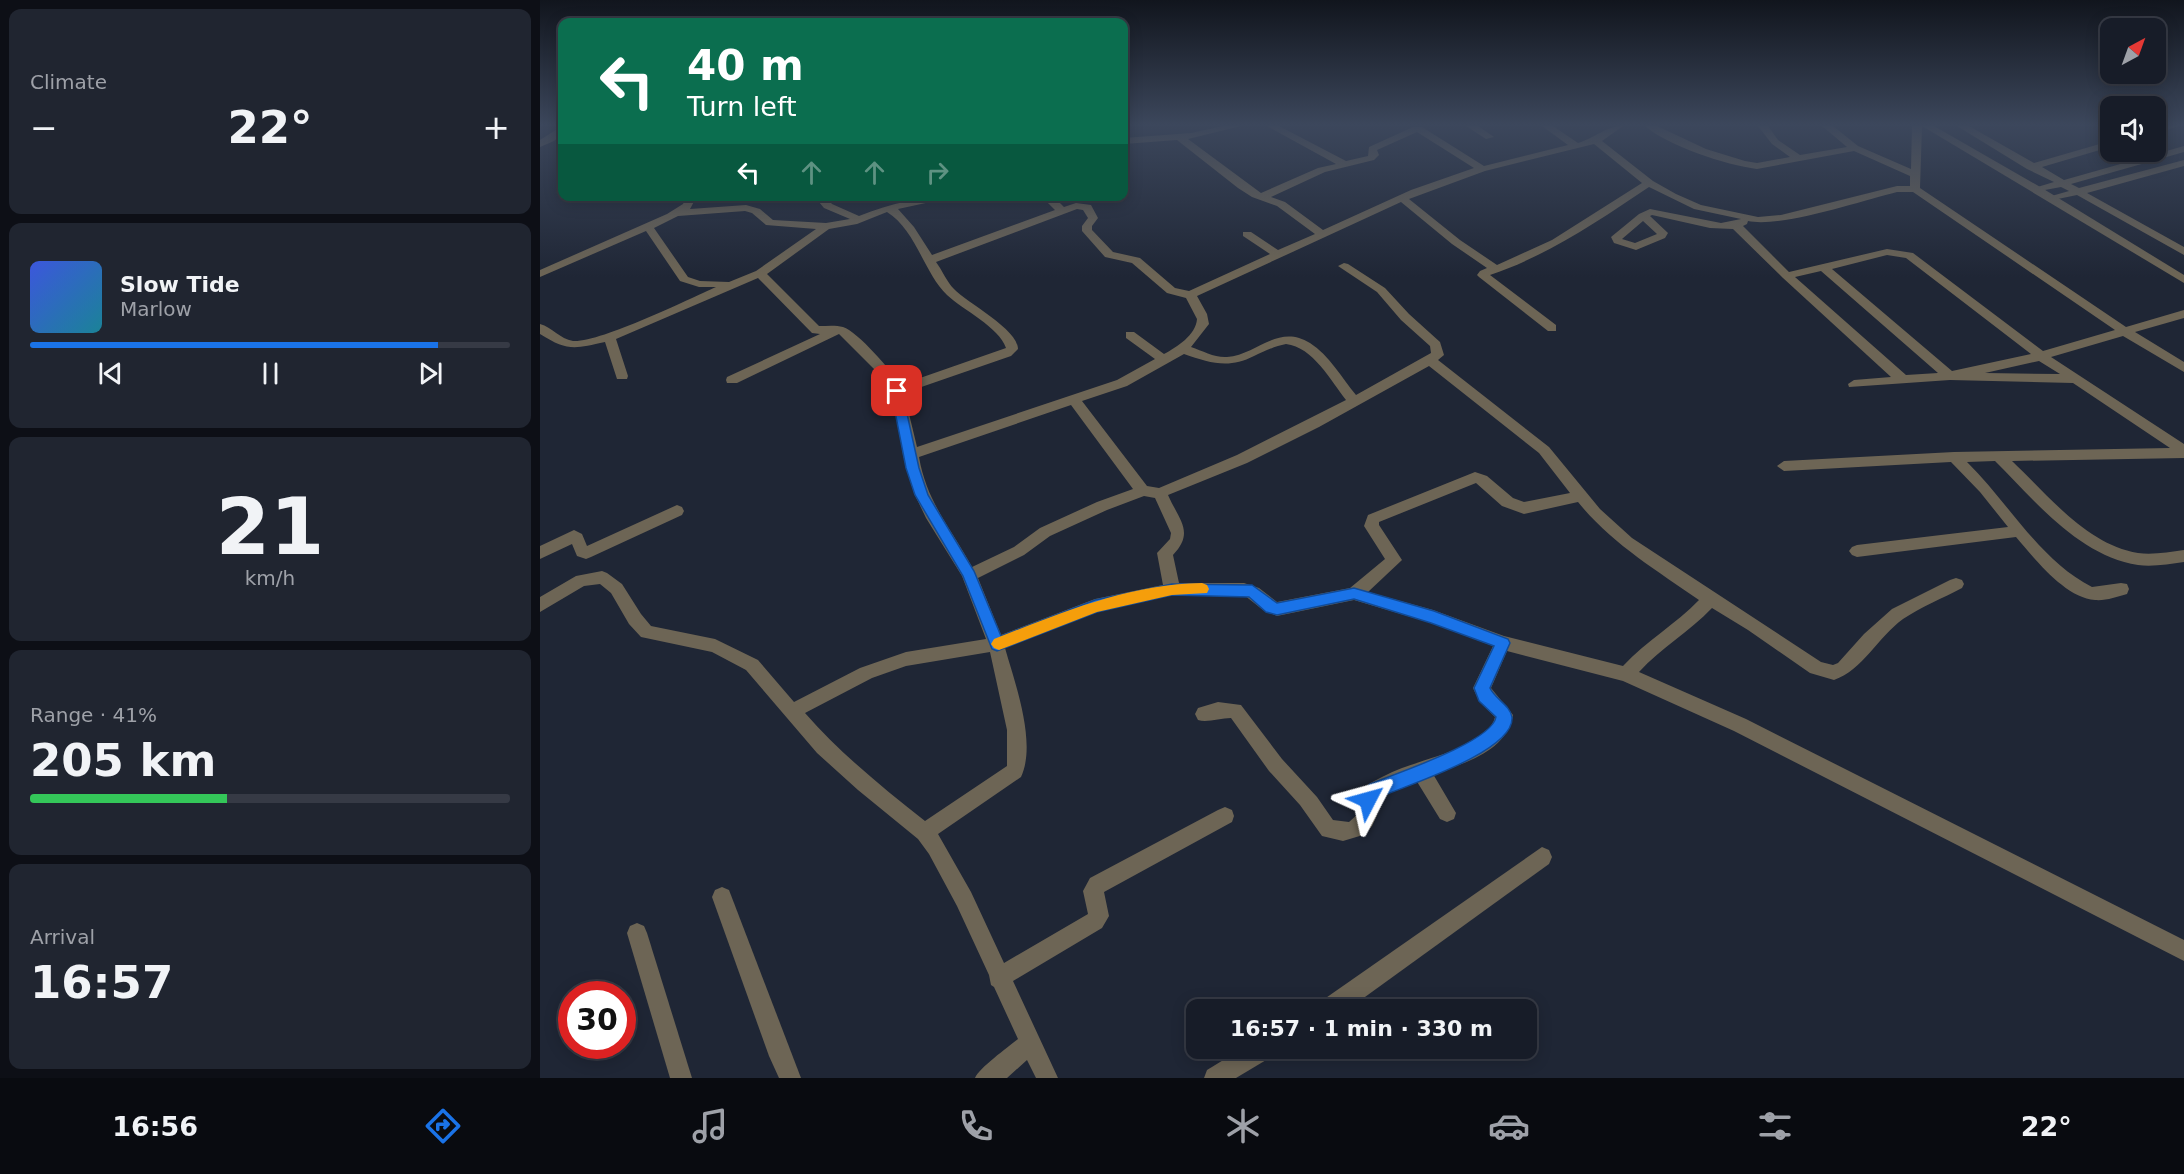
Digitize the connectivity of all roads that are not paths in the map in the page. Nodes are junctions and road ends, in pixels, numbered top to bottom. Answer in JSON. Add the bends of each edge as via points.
{"nodes":[{"id":1,"x":1230,"y":176,"type":"edge"},
{"id":2,"x":1308,"y":176,"type":"edge"},
{"id":3,"x":1462,"y":176,"type":"edge"},
{"id":4,"x":1641,"y":176,"type":"edge"},
{"id":5,"x":1916,"y":176,"type":"edge"},
{"id":6,"x":2014,"y":176,"type":"edge"},
{"id":7,"x":2023,"y":176,"type":"edge"},
{"id":8,"x":2049,"y":176,"type":"edge"},
{"id":9,"x":2085,"y":176,"type":"edge"},
{"id":10,"x":2137,"y":176,"type":"edge"},
{"id":11,"x":1649,"y":183,"type":"junction"},
{"id":12,"x":2061,"y":183,"type":"junction"},
{"id":13,"x":1915,"y":189,"type":"junction"},
{"id":14,"x":2038,"y":190,"type":"junction"},
{"id":15,"x":2079,"y":193,"type":"junction"},
{"id":16,"x":1262,"y":197,"type":"junction"},
{"id":17,"x":1402,"y":198,"type":"junction"},
{"id":18,"x":2052,"y":199,"type":"junction"},
{"id":19,"x":690,"y":201,"type":"edge"},
{"id":20,"x":824,"y":201,"type":"edge"},
{"id":21,"x":923,"y":201,"type":"edge"},
{"id":22,"x":1051,"y":201,"type":"edge"},
{"id":23,"x":888,"y":208,"type":"junction"},
{"id":24,"x":1062,"y":211,"type":"junction"},
{"id":25,"x":677,"y":213,"type":"junction"},
{"id":26,"x":1643,"y":216,"type":"dead end"},
{"id":27,"x":1747,"y":218,"type":"junction"},
{"id":28,"x":858,"y":219,"type":"junction"},
{"id":29,"x":1736,"y":225,"type":"junction"},
{"id":30,"x":648,"y":226,"type":"junction"},
{"id":31,"x":826,"y":226,"type":"junction"},
{"id":32,"x":1247,"y":234,"type":"dead end"},
{"id":33,"x":1323,"y":236,"type":"junction"},
{"id":34,"x":2184,"y":252,"type":"edge"},
{"id":35,"x":1278,"y":255,"type":"junction"},
{"id":36,"x":930,"y":260,"type":"junction"},
{"id":37,"x":1344,"y":266,"type":"dead end"},
{"id":38,"x":1822,"y":267,"type":"junction"},
{"id":39,"x":1496,"y":269,"type":"junction"},
{"id":40,"x":760,"y":273,"type":"junction"},
{"id":41,"x":540,"y":274,"type":"edge"},
{"id":42,"x":1787,"y":276,"type":"junction"},
{"id":43,"x":2184,"y":280,"type":"edge"},
{"id":44,"x":732,"y":284,"type":"junction"},
{"id":45,"x":1190,"y":295,"type":"junction"},
{"id":46,"x":2184,"y":314,"type":"edge"},
{"id":47,"x":540,"y":328,"type":"edge"},
{"id":48,"x":1552,"y":328,"type":"dead end"},
{"id":49,"x":836,"y":330,"type":"junction"},
{"id":50,"x":2124,"y":332,"type":"junction"},
{"id":51,"x":1130,"y":335,"type":"dead end"},
{"id":52,"x":609,"y":337,"type":"junction"},
{"id":53,"x":1183,"y":349,"type":"junction"},
{"id":54,"x":2041,"y":356,"type":"junction"},
{"id":55,"x":1430,"y":360,"type":"junction"},
{"id":56,"x":1165,"y":361,"type":"junction"},
{"id":57,"x":2184,"y":368,"type":"edge"},
{"id":58,"x":622,"y":376,"type":"dead end"},
{"id":59,"x":1950,"y":376,"type":"junction"},
{"id":60,"x":2079,"y":379,"type":"junction"},
{"id":61,"x":732,"y":380,"type":"dead end"},
{"id":62,"x":1903,"y":380,"type":"junction"},
{"id":63,"x":1854,"y":384,"type":"dead end"},
{"id":64,"x":897,"y":391,"type":"junction"},
{"id":65,"x":1075,"y":401,"type":"junction"},
{"id":66,"x":1355,"y":402,"type":"junction"},
{"id":67,"x":2184,"y":452,"type":"edge"},
{"id":68,"x":910,"y":456,"type":"junction"},
{"id":69,"x":1954,"y":457,"type":"junction"},
{"id":70,"x":2000,"y":458,"type":"junction"},
{"id":71,"x":1784,"y":466,"type":"dead end"},
{"id":72,"x":1143,"y":491,"type":"junction"},
{"id":73,"x":1160,"y":494,"type":"junction"},
{"id":74,"x":1580,"y":496,"type":"junction"},
{"id":75,"x":677,"y":511,"type":"dead end"},
{"id":76,"x":2019,"y":531,"type":"junction"},
{"id":77,"x":1857,"y":552,"type":"dead end"},
{"id":78,"x":540,"y":553,"type":"edge"},
{"id":79,"x":2184,"y":556,"type":"edge"},
{"id":80,"x":969,"y":575,"type":"junction"},
{"id":81,"x":1956,"y":584,"type":"dead end"},
{"id":82,"x":1172,"y":589,"type":"junction"},
{"id":83,"x":2121,"y":589,"type":"dead end"},
{"id":84,"x":1354,"y":594,"type":"junction"},
{"id":85,"x":1710,"y":600,"type":"junction"},
{"id":86,"x":540,"y":605,"type":"edge"},
{"id":87,"x":1503,"y":643,"type":"junction"},
{"id":88,"x":997,"y":644,"type":"junction"},
{"id":89,"x":1626,"y":674,"type":"junction"},
{"id":90,"x":791,"y":712,"type":"junction"},
{"id":91,"x":1204,"y":714,"type":"dead end"},
{"id":92,"x":1421,"y":771,"type":"junction"},
{"id":93,"x":1448,"y":813,"type":"dead end"},
{"id":94,"x":1225,"y":816,"type":"dead end"},
{"id":95,"x":925,"y":832,"type":"junction"},
{"id":96,"x":1542,"y":857,"type":"dead end"},
{"id":97,"x":722,"y":897,"type":"dead end"},
{"id":98,"x":637,"y":933,"type":"dead end"},
{"id":99,"x":2184,"y":951,"type":"edge"},
{"id":100,"x":998,"y":978,"type":"junction"},
{"id":101,"x":1343,"y":999,"type":"edge"},
{"id":102,"x":1029,"y":1043,"type":"junction"},
{"id":103,"x":1246,"y":1059,"type":"edge"},
{"id":104,"x":681,"y":1078,"type":"edge"},
{"id":105,"x":790,"y":1078,"type":"edge"},
{"id":106,"x":986,"y":1078,"type":"edge"},
{"id":107,"x":1047,"y":1078,"type":"edge"},
{"id":108,"x":1215,"y":1078,"type":"edge"}],
"edges":[{"from":1,"to":16,"type":"street"},
{"from":2,"to":16,"type":"street"},
{"from":3,"to":17,"type":"street"},
{"from":4,"to":11,"type":"street"},
{"from":5,"to":13,"type":"street"},
{"from":6,"to":14,"type":"street"},
{"from":7,"to":14,"type":"street"},
{"from":8,"to":12,"type":"street"},
{"from":9,"to":12,"type":"street"},
{"from":10,"to":15,"type":"street"},
{"from":11,"to":27,"type":"street","via":[[1698,207]]},
{"from":11,"to":39,"type":"street","via":[[1561,242]]},
{"from":12,"to":14,"type":"street"},
{"from":12,"to":15,"type":"street"},
{"from":13,"to":27,"type":"street","via":[[1897,189],[1771,220]]},
{"from":13,"to":50,"type":"street"},
{"from":14,"to":18,"type":"street"},
{"from":15,"to":18,"type":"street"},
{"from":15,"to":34,"type":"street"},
{"from":16,"to":33,"type":"street","via":[[1281,204]]},
{"from":17,"to":33,"type":"street"},
{"from":17,"to":39,"type":"street"},
{"from":18,"to":43,"type":"street"},
{"from":19,"to":25,"type":"street"},
{"from":20,"to":28,"type":"street"},
{"from":21,"to":23,"type":"street"},
{"from":22,"to":24,"type":"street"},
{"from":23,"to":28,"type":"street"},
{"from":23,"to":36,"type":"street","via":[[908,226]]},
{"from":24,"to":36,"type":"street"},
{"from":24,"to":45,"type":"street","via":[[1087,207],[1093,218],[1087,231],[1107,253],[1136,260],[1171,291]]},
{"from":25,"to":30,"type":"street"},
{"from":25,"to":31,"type":"street","via":[[746,208],[770,223]]},
{"from":26,"to":29,"type":"street","via":[[1653,212],[1718,226]]},
{"from":27,"to":29,"type":"street"},
{"from":28,"to":31,"type":"street"},
{"from":29,"to":42,"type":"street"},
{"from":30,"to":41,"type":"street"},
{"from":30,"to":44,"type":"street","via":[[684,279],[699,284]]},
{"from":31,"to":40,"type":"street"},
{"from":32,"to":35,"type":"street"},
{"from":33,"to":35,"type":"street"},
{"from":35,"to":45,"type":"street"},
{"from":36,"to":64,"type":"street","via":[[950,292],[1003,332],[1012,349]]},
{"from":37,"to":55,"type":"street","via":[[1381,290],[1436,345],[1437,355]]},
{"from":38,"to":42,"type":"street"},
{"from":38,"to":54,"type":"street","via":[[1887,252],[1909,255]]},
{"from":38,"to":59,"type":"street"},
{"from":39,"to":48,"type":"street","via":[[1484,276]]},
{"from":40,"to":44,"type":"street"},
{"from":40,"to":49,"type":"street","via":[[808,324],[821,331]]},
{"from":42,"to":62,"type":"street"},
{"from":44,"to":52,"type":"street"},
{"from":45,"to":53,"type":"street","via":[[1204,323]]},
{"from":46,"to":50,"type":"street"},
{"from":47,"to":52,"type":"street","via":[[562,343],[576,345]]},
{"from":49,"to":61,"type":"street"},
{"from":49,"to":64,"type":"street","via":[[846,333]]},
{"from":50,"to":54,"type":"street"},
{"from":50,"to":57,"type":"street"},
{"from":51,"to":56,"type":"street"},
{"from":52,"to":58,"type":"street"},
{"from":53,"to":56,"type":"street"},
{"from":53,"to":66,"type":"street","via":[[1229,361],[1277,340],[1294,340],[1311,351]]},
{"from":54,"to":59,"type":"street"},
{"from":54,"to":60,"type":"street"},
{"from":55,"to":66,"type":"street"},
{"from":55,"to":74,"type":"street","via":[[1544,450]]},
{"from":56,"to":65,"type":"street"},
{"from":59,"to":60,"type":"street"},
{"from":59,"to":62,"type":"street"},
{"from":60,"to":67,"type":"street"},
{"from":62,"to":63,"type":"street"},
{"from":64,"to":68,"type":"street"},
{"from":65,"to":68,"type":"street"},
{"from":65,"to":72,"type":"street"},
{"from":66,"to":73,"type":"street","via":[[1242,459]]},
{"from":67,"to":70,"type":"street"},
{"from":68,"to":80,"type":"street","via":[[928,510]]},
{"from":69,"to":70,"type":"street"},
{"from":69,"to":71,"type":"street"},
{"from":69,"to":76,"type":"street"},
{"from":70,"to":79,"type":"street","via":[[2082,535],[2109,551],[2138,559]]},
{"from":72,"to":73,"type":"street"},
{"from":72,"to":80,"type":"street","via":[[1045,532],[1019,552]]},
{"from":73,"to":82,"type":"street","via":[[1178,533],[1177,541],[1165,553]]},
{"from":74,"to":84,"type":"street","via":[[1516,507],[1475,477],[1373,519],[1371,526],[1394,561]]},
{"from":74,"to":85,"type":"street","via":[[1627,542]]},
{"from":75,"to":78,"type":"street","via":[[586,553],[573,536]]},
{"from":76,"to":77,"type":"street"},
{"from":76,"to":83,"type":"street","via":[[2054,567],[2087,593]]},
{"from":80,"to":88,"type":"street"},
{"from":81,"to":85,"type":"street","via":[[1898,614],[1844,668],[1834,673],[1816,668]]},
{"from":82,"to":84,"type":"street","via":[[1244,589],[1277,609]]},
{"from":82,"to":88,"type":"street","via":[[1095,606]]},
{"from":84,"to":87,"type":"street","via":[[1434,617]]},
{"from":85,"to":89,"type":"street"},
{"from":86,"to":90,"type":"street","via":[[581,580],[602,577],[619,590],[640,627],[660,636],[715,646],[741,658],[762,676]]},
{"from":87,"to":89,"type":"street"},
{"from":87,"to":92,"type":"street","via":[[1482,688],[1504,715],[1504,723],[1474,749]]},
{"from":88,"to":90,"type":"street","via":[[906,659],[866,673]]},
{"from":88,"to":95,"type":"street","via":[[1017,738],[1015,771]]},
{"from":89,"to":99,"type":"street","via":[[1740,725]]},
{"from":90,"to":95,"type":"street","via":[[834,757]]},
{"from":91,"to":92,"type":"street","via":[[1234,710],[1281,773],[1331,830],[1355,829],[1370,812],[1370,793]]},
{"from":92,"to":93,"type":"street"},
{"from":94,"to":100,"type":"street","via":[[1097,885],[1093,894],[1098,918]]},
{"from":95,"to":100,"type":"street","via":[[964,900]]},
{"from":96,"to":101,"type":"street"},
{"from":97,"to":105,"type":"street"},
{"from":98,"to":104,"type":"street"},
{"from":100,"to":102,"type":"street"},
{"from":102,"to":106,"type":"street"},
{"from":102,"to":107,"type":"street"},
{"from":103,"to":108,"type":"street"}]}
